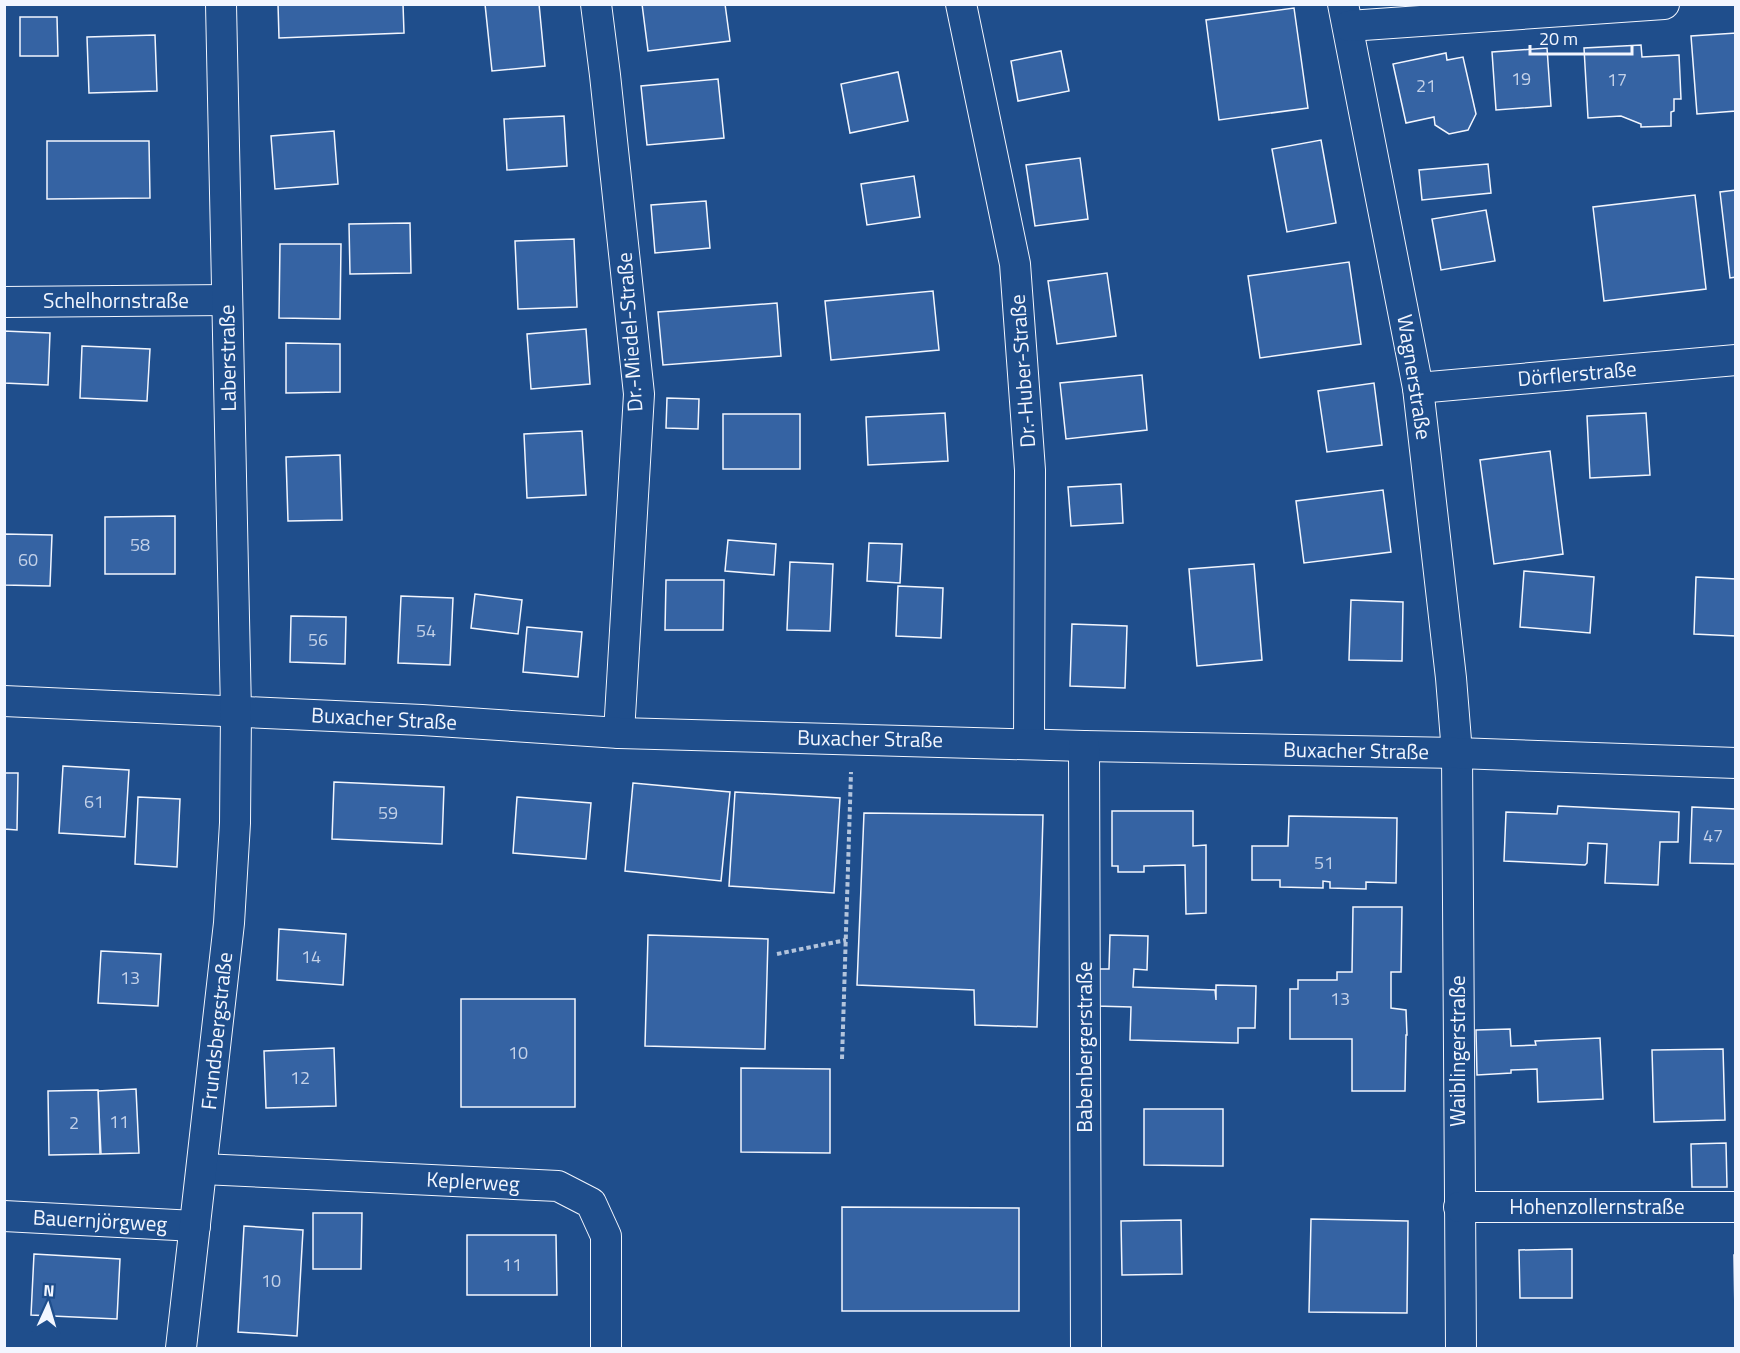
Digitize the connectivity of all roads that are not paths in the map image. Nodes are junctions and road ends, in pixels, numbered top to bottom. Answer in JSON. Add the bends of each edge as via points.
{"nodes":[{"id":1,"x":221,"y":4,"type":"edge"},
{"id":2,"x":596,"y":4,"type":"edge"},
{"id":3,"x":961,"y":4,"type":"edge"},
{"id":4,"x":1663,"y":5,"type":"edge"},
{"id":5,"x":1346,"y":16,"type":"edge"},
{"id":6,"x":227,"y":300,"type":"junction"},
{"id":7,"x":4,"y":302,"type":"edge"},
{"id":8,"x":1736,"y":360,"type":"edge"},
{"id":9,"x":1418,"y":388,"type":"junction"},
{"id":10,"x":4,"y":701,"type":"edge"},
{"id":11,"x":236,"y":712,"type":"junction"},
{"id":12,"x":619,"y":733,"type":"junction"},
{"id":13,"x":1029,"y":743,"type":"junction"},
{"id":14,"x":1084,"y":746,"type":"junction"},
{"id":15,"x":1457,"y":753,"type":"junction"},
{"id":16,"x":1736,"y":763,"type":"edge"},
{"id":17,"x":202,"y":1169,"type":"junction"},
{"id":18,"x":1459,"y":1207,"type":"junction"},
{"id":19,"x":1736,"y":1207,"type":"edge"},
{"id":20,"x":4,"y":1216,"type":"edge"},
{"id":21,"x":195,"y":1226,"type":"junction"},
{"id":22,"x":181,"y":1348,"type":"edge"},
{"id":23,"x":606,"y":1348,"type":"edge"},
{"id":24,"x":1086,"y":1348,"type":"edge"},
{"id":25,"x":1461,"y":1348,"type":"edge"}],
"edges":[{"from":1,"to":6,"type":"street","name":"Laberstraße"},
{"from":2,"to":12,"type":"street","name":"Dr.-Miedel-Straße","via":[[639,394]]},
{"from":3,"to":13,"type":"street","name":"Dr.-Huber-Straße","via":[[1015,264],[1030,470]]},
{"from":4,"to":5,"type":"street"},
{"from":5,"to":9,"type":"street","name":"Wagnerstraße"},
{"from":6,"to":7,"type":"street","name":"Schelhornstraße"},
{"from":6,"to":11,"type":"street","name":"Laberstraße"},
{"from":8,"to":9,"type":"street","name":"Dörflerstraße"},
{"from":9,"to":15,"type":"street","name":"Wagnerstraße"},
{"from":10,"to":11,"type":"street","name":"Buxacher Straße"},
{"from":11,"to":12,"type":"street","name":"Buxacher Straße"},
{"from":11,"to":17,"type":"street","name":"Frundsbergstraße","via":[[229,922]]},
{"from":12,"to":13,"type":"street","name":"Buxacher Straße"},
{"from":13,"to":14,"type":"street","name":"Buxacher Straße"},
{"from":14,"to":15,"type":"street","name":"Buxacher Straße"},
{"from":14,"to":24,"type":"street","name":"Babenbergerstraße"},
{"from":15,"to":16,"type":"street","name":"Buxacher Straße"},
{"from":15,"to":18,"type":"street","name":"Waiblingerstraße"},
{"from":17,"to":21,"type":"street","name":"Frundsbergstraße"},
{"from":17,"to":23,"type":"street","name":"Keplerweg","via":[[558,1186],[591,1203],[606,1236]]},
{"from":18,"to":19,"type":"street","name":"Hohenzollernstraße"},
{"from":18,"to":25,"type":"street","name":"Waiblingerstraße"},
{"from":20,"to":21,"type":"street","name":"Bauernjörgweg"},
{"from":21,"to":22,"type":"street","name":"Frundsbergstraße"}]}
